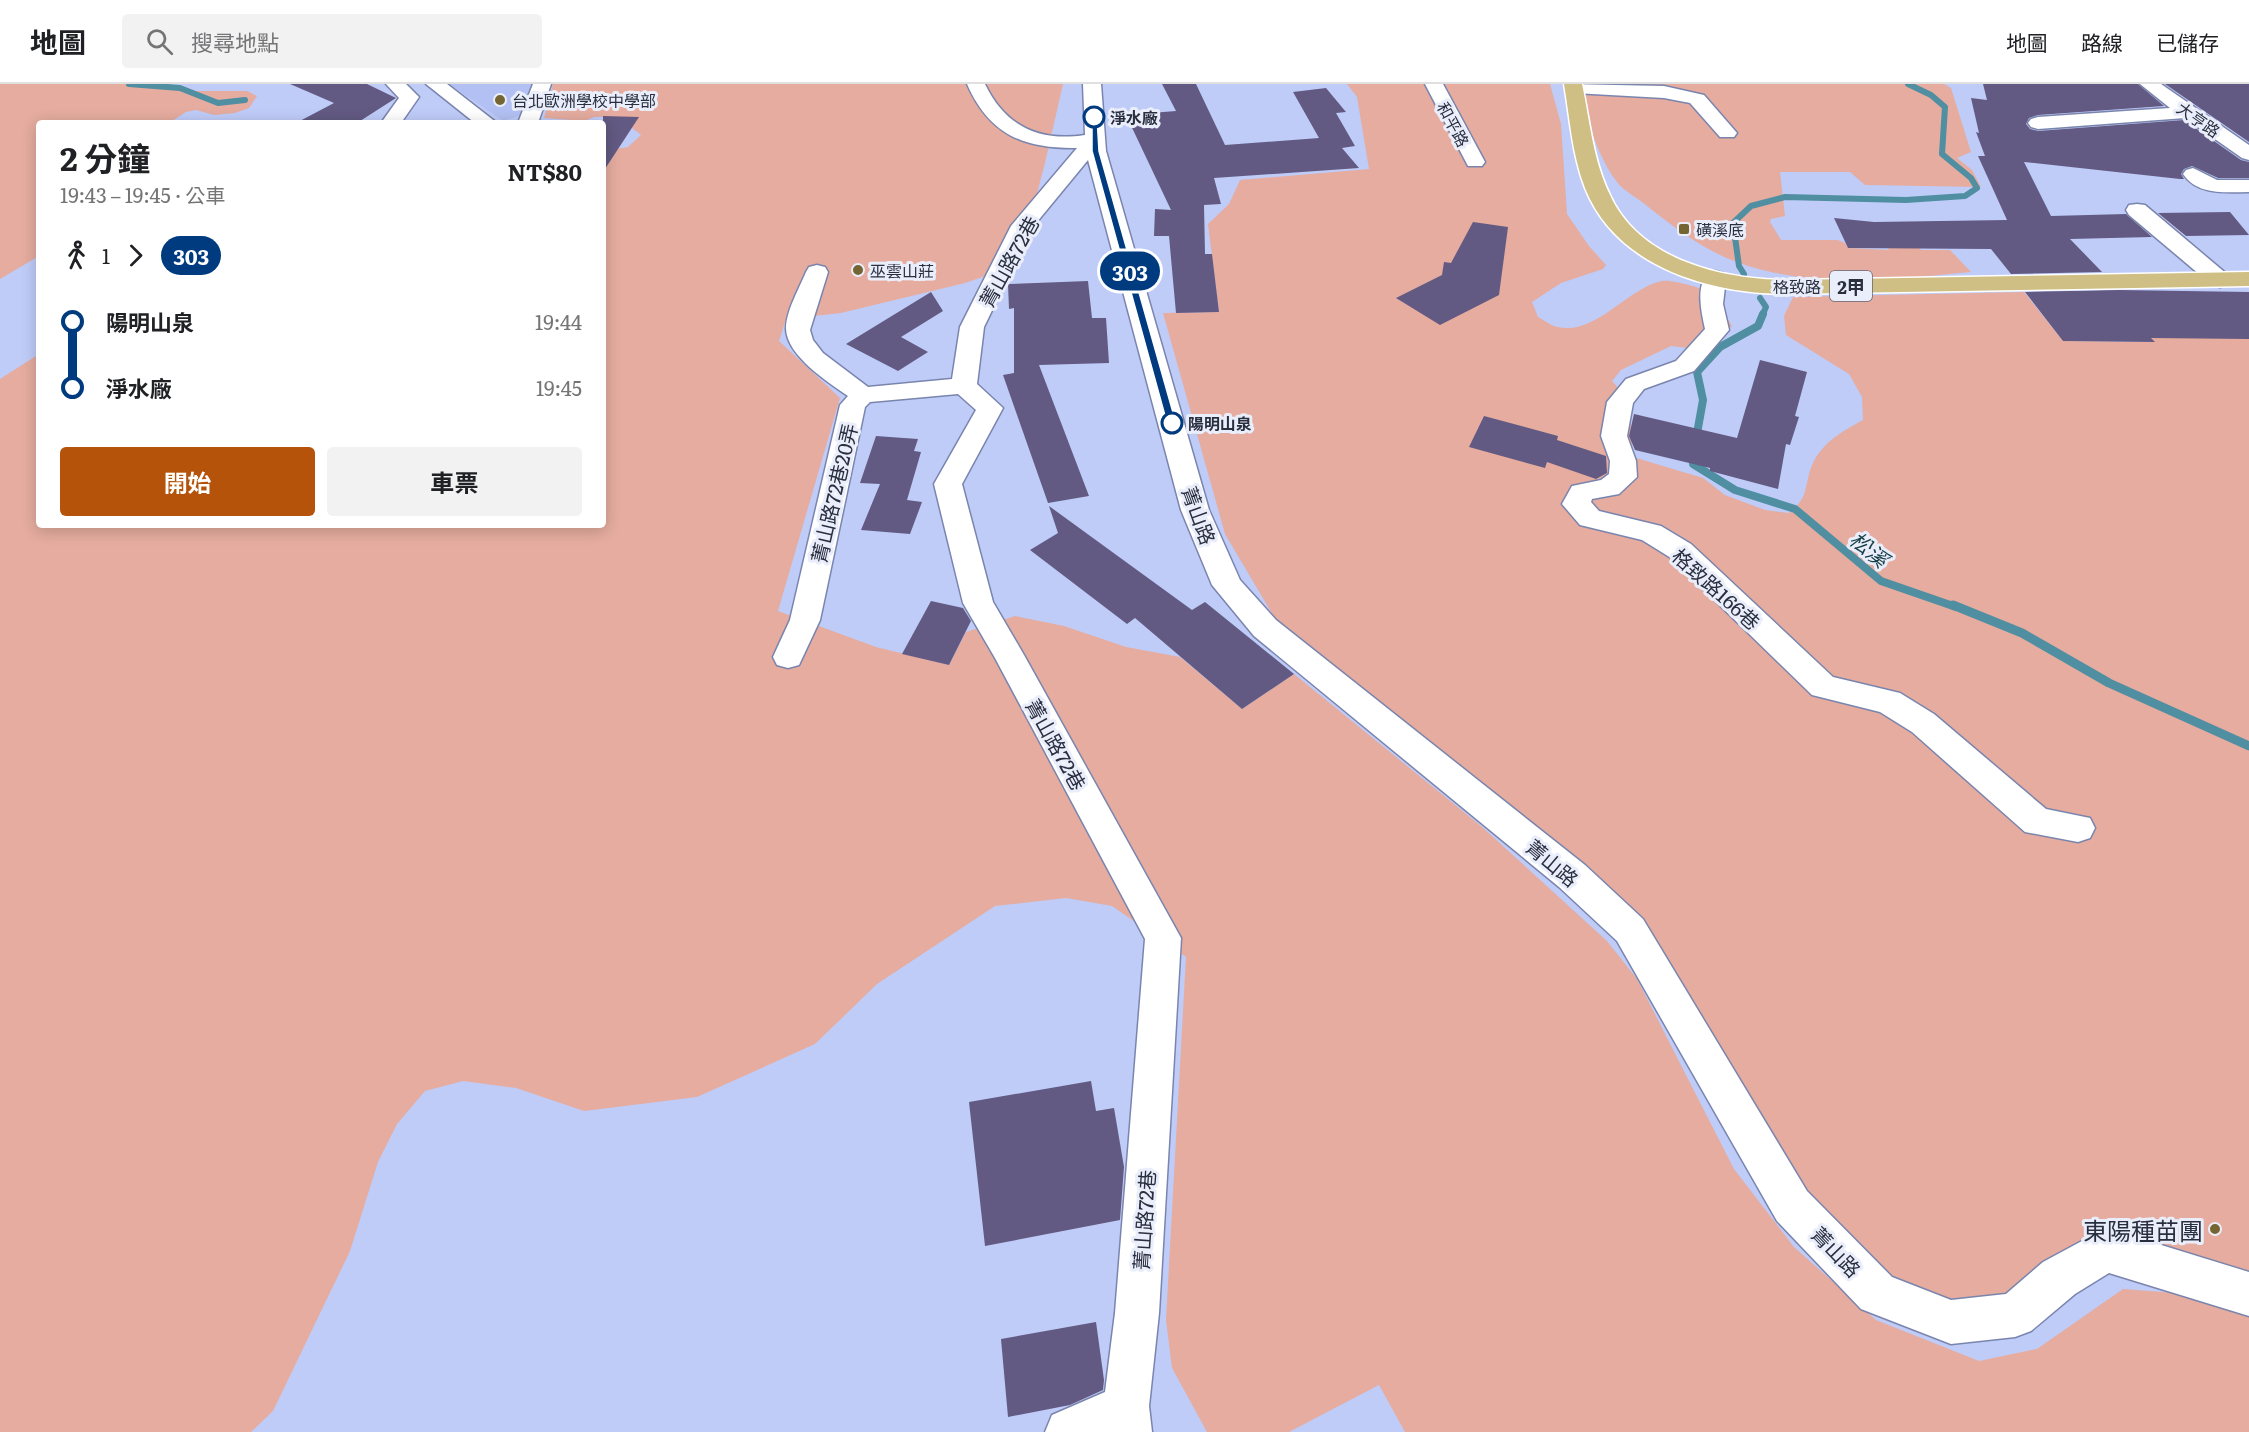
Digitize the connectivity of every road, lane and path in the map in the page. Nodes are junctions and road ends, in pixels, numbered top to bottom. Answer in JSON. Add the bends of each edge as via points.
{"nodes":[{"id":1,"x":394,"y":84,"type":"edge"},
{"id":2,"x":435,"y":84,"type":"edge"},
{"id":3,"x":542,"y":84,"type":"edge"},
{"id":4,"x":976,"y":84,"type":"edge"},
{"id":5,"x":1092,"y":84,"type":"edge"},
{"id":6,"x":1434,"y":84,"type":"edge"},
{"id":7,"x":2149,"y":84,"type":"edge"},
{"id":8,"x":1574,"y":86,"type":"edge"},
{"id":9,"x":2189,"y":112,"type":"junction"},
{"id":10,"x":393,"y":120,"type":"edge"},
{"id":11,"x":483,"y":120,"type":"edge"},
{"id":12,"x":529,"y":120,"type":"edge"},
{"id":13,"x":2038,"y":123,"type":"dead end"},
{"id":14,"x":1727,"y":133,"type":"dead end"},
{"id":15,"x":1095,"y":139,"type":"junction"},
{"id":16,"x":2249,"y":154,"type":"edge"},
{"id":17,"x":1475,"y":162,"type":"dead end"},
{"id":18,"x":2193,"y":174,"type":"dead end"},
{"id":19,"x":2249,"y":186,"type":"edge"},
{"id":20,"x":2137,"y":210,"type":"dead end"},
{"id":21,"x":817,"y":272,"type":"dead end"},
{"id":22,"x":1715,"y":278,"type":"junction"},
{"id":23,"x":2249,"y":279,"type":"edge"},
{"id":24,"x":2220,"y":280,"type":"junction"},
{"id":25,"x":964,"y":386,"type":"junction"},
{"id":26,"x":863,"y":395,"type":"junction"},
{"id":27,"x":788,"y":657,"type":"dead end"},
{"id":28,"x":2078,"y":828,"type":"dead end"},
{"id":29,"x":2249,"y":1294,"type":"edge"},
{"id":30,"x":1127,"y":1419,"type":"edge"},
{"id":31,"x":1069,"y":1432,"type":"edge"}],
"edges":[{"from":1,"to":10,"type":"street","via":[[409,96]]},
{"from":2,"to":11,"type":"street"},
{"from":3,"to":12,"type":"street"},
{"from":4,"to":15,"type":"street","via":[[992,114],[1019,134],[1047,143]]},
{"from":5,"to":15,"type":"street","name":"菁山路"},
{"from":6,"to":17,"type":"street","name":"和平路"},
{"from":7,"to":9,"type":"street","name":"大亨路"},
{"from":8,"to":14,"type":"street","via":[[1664,92],[1697,99]]},
{"from":8,"to":22,"type":"main road","name":"格致路","number":"2甲","via":[[1590,173],[1618,226],[1641,247],[1672,264]]},
{"from":9,"to":13,"type":"street"},
{"from":9,"to":16,"type":"street","name":"大亨路"},
{"from":15,"to":25,"type":"street","name":"菁山路72巷","via":[[1022,226],[972,327]]},
{"from":15,"to":29,"type":"street","name":"菁山路","via":[[1195,510],[1227,585],[1265,628],[1572,876],[1630,930],[1792,1206],[1877,1293],[1951,1322],[2015,1316],[2059,1278],[2106,1250]]},
{"from":18,"to":19,"type":"street","via":[[2213,186]]},
{"from":20,"to":24,"type":"street"},
{"from":21,"to":26,"type":"street","via":[[798,329],[802,341],[807,353]]},
{"from":22,"to":24,"type":"main road","name":"格致路","number":"2甲","via":[[1754,286],[1802,287]]},
{"from":22,"to":28,"type":"street","name":"格致路166巷","via":[[1711,304],[1717,330],[1685,366],[1635,384],[1620,402],[1614,436],[1623,461],[1623,477],[1609,488],[1582,492],[1576,504],[1590,518],[1651,533],[1681,551],[1823,687],[1888,702],[1923,723],[2037,822]]},
{"from":23,"to":24,"type":"main road","name":"格致路","number":"2甲"},
{"from":25,"to":26,"type":"street"},
{"from":25,"to":30,"type":"street","name":"菁山路72巷","via":[[990,408],[948,484],[978,603],[1163,938]]},
{"from":26,"to":27,"type":"street","name":"菁山路72巷20弄","via":[[853,405],[806,620]]},
{"from":30,"to":31,"type":"street"}]}
